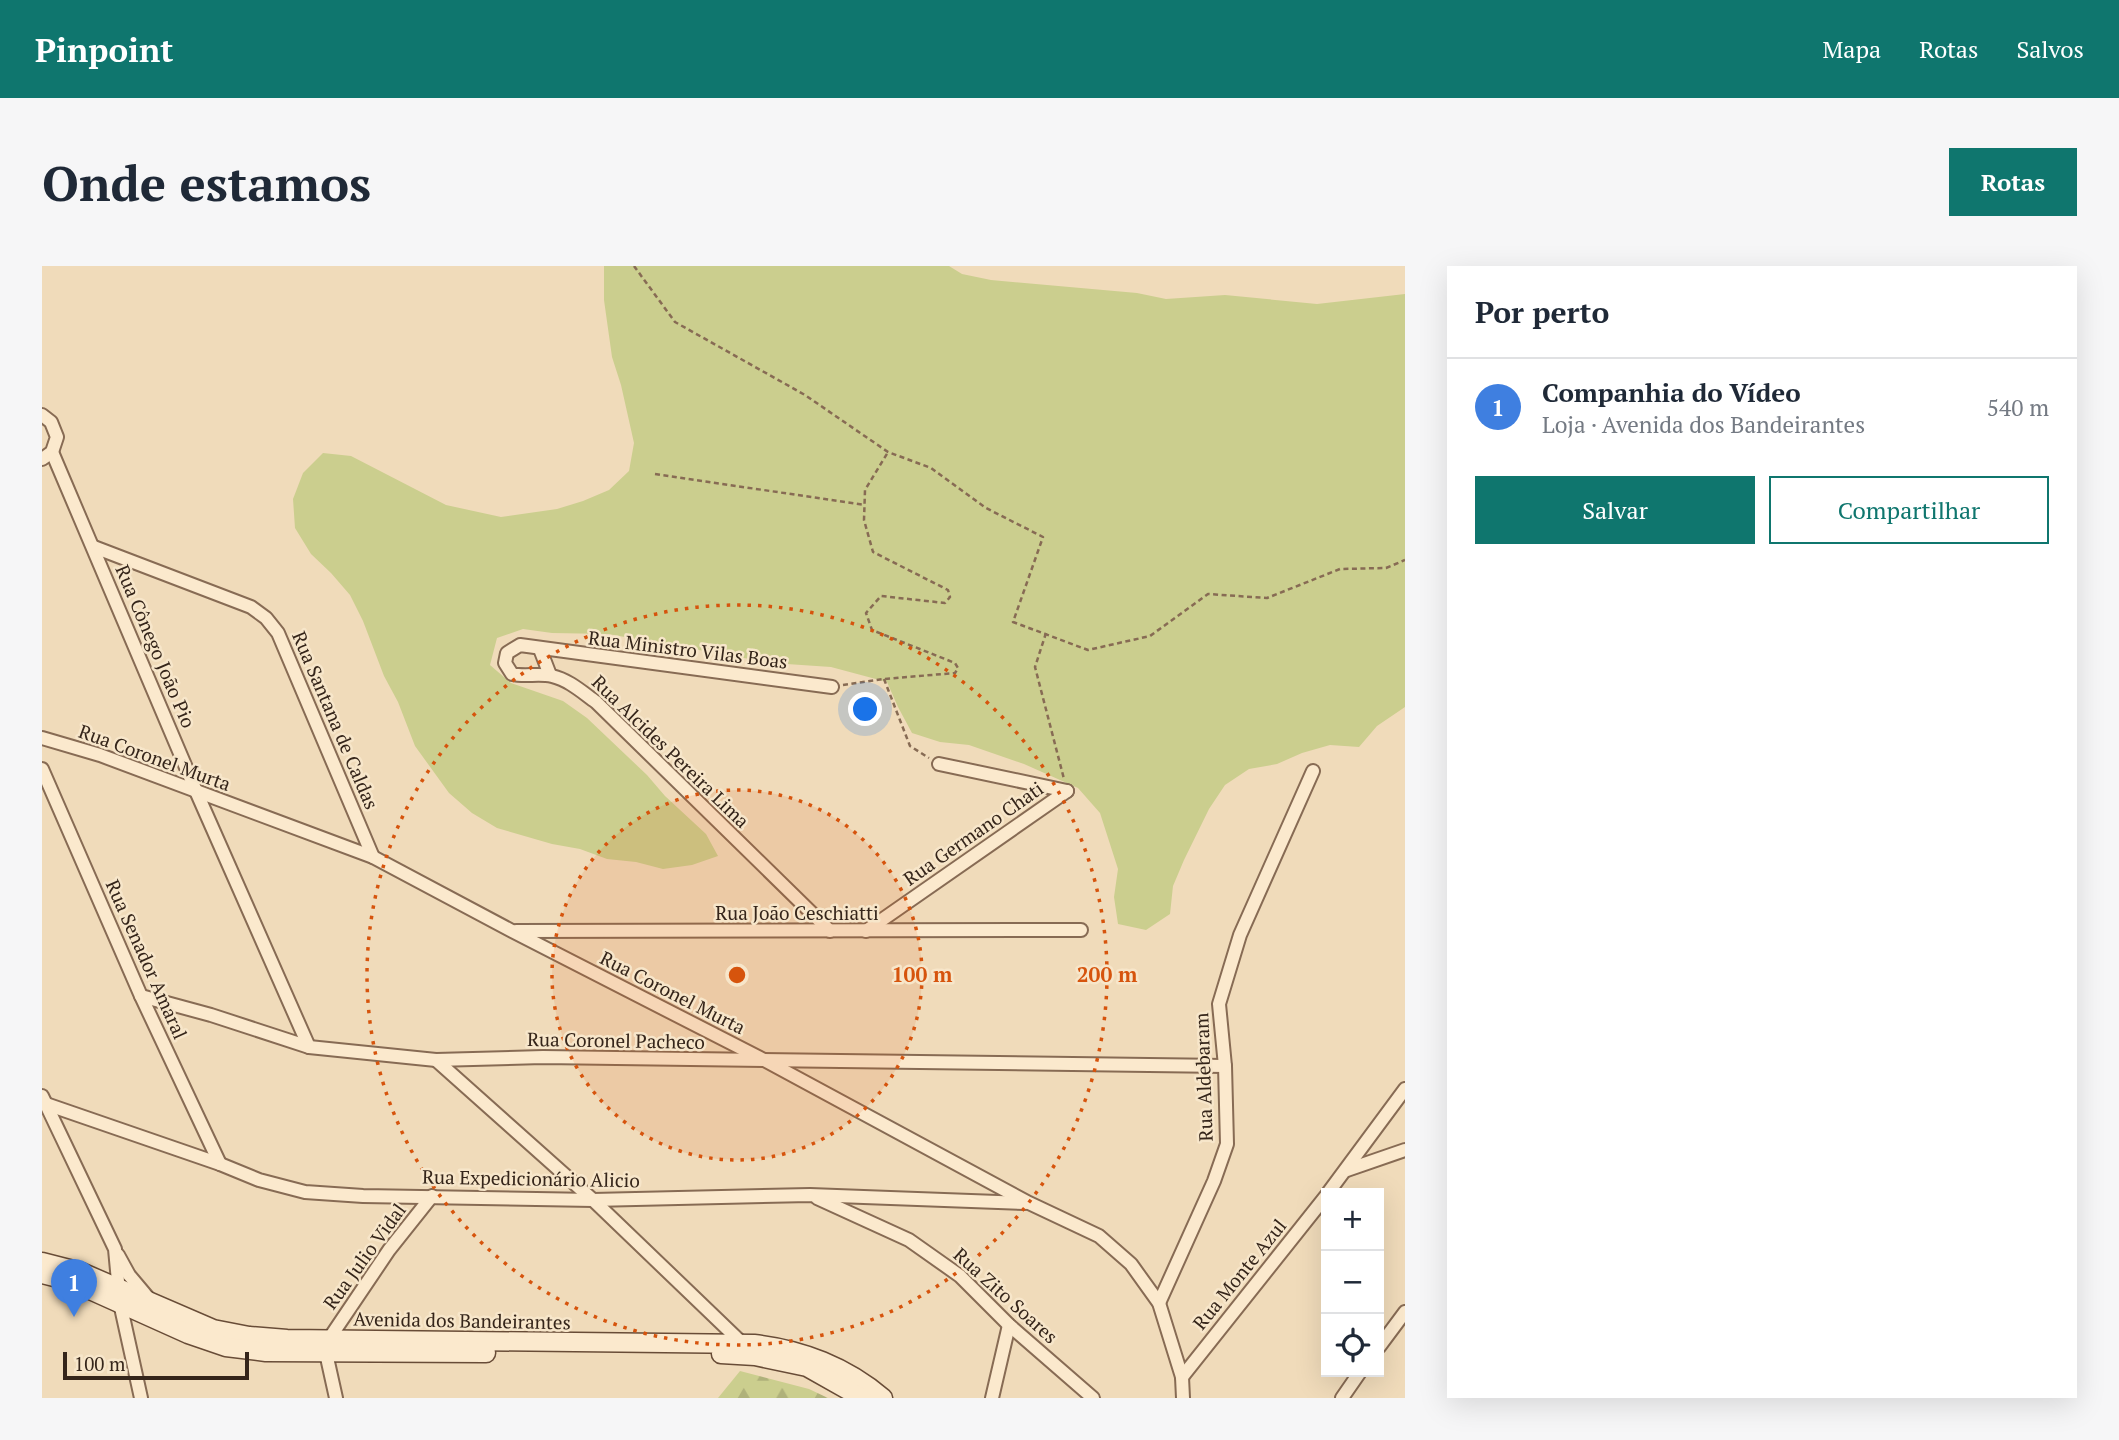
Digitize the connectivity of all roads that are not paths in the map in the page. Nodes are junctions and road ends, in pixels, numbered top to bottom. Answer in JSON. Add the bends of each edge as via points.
{"nodes":[{"id":1,"x":42,"y":415,"type":"edge"},
{"id":2,"x":47,"y":455,"type":"edge"},
{"id":3,"x":94,"y":547,"type":"junction"},
{"id":4,"x":540,"y":649,"type":"junction"},
{"id":5,"x":550,"y":675,"type":"junction"},
{"id":6,"x":832,"y":687,"type":"road end"},
{"id":7,"x":42,"y":738,"type":"edge"},
{"id":8,"x":939,"y":765,"type":"road end"},
{"id":9,"x":42,"y":769,"type":"edge"},
{"id":10,"x":1312,"y":771,"type":"dead end"},
{"id":11,"x":196,"y":791,"type":"junction"},
{"id":12,"x":373,"y":857,"type":"junction"},
{"id":13,"x":1081,"y":930,"type":"dead end"},
{"id":14,"x":512,"y":931,"type":"junction"},
{"id":15,"x":830,"y":931,"type":"junction"},
{"id":16,"x":866,"y":931,"type":"junction"},
{"id":17,"x":141,"y":996,"type":"junction"},
{"id":18,"x":309,"y":1047,"type":"junction"},
{"id":19,"x":436,"y":1060,"type":"junction"},
{"id":20,"x":766,"y":1061,"type":"junction"},
{"id":21,"x":1225,"y":1066,"type":"junction"},
{"id":22,"x":1405,"y":1088,"type":"edge"},
{"id":23,"x":44,"y":1100,"type":"edge"},
{"id":24,"x":1405,"y":1150,"type":"edge"},
{"id":25,"x":220,"y":1164,"type":"junction"},
{"id":26,"x":1347,"y":1171,"type":"junction"},
{"id":27,"x":1333,"y":1188,"type":"edge"},
{"id":28,"x":810,"y":1195,"type":"junction"},
{"id":29,"x":432,"y":1196,"type":"junction"},
{"id":30,"x":593,"y":1200,"type":"junction"},
{"id":31,"x":1029,"y":1203,"type":"junction"},
{"id":32,"x":1321,"y":1203,"type":"edge"},
{"id":33,"x":115,"y":1250,"type":"junction"},
{"id":34,"x":42,"y":1262,"type":"edge"},
{"id":35,"x":42,"y":1274,"type":"edge"},
{"id":36,"x":119,"y":1296,"type":"junction"},
{"id":37,"x":152,"y":1303,"type":"junction"},
{"id":38,"x":1159,"y":1303,"type":"junction"},
{"id":39,"x":1405,"y":1312,"type":"edge"},
{"id":40,"x":1009,"y":1325,"type":"junction"},
{"id":41,"x":1384,"y":1340,"type":"edge"},
{"id":42,"x":328,"y":1346,"type":"junction"},
{"id":43,"x":749,"y":1350,"type":"junction"},
{"id":44,"x":1182,"y":1377,"type":"junction"},
{"id":45,"x":1357,"y":1377,"type":"edge"},
{"id":46,"x":141,"y":1398,"type":"edge"},
{"id":47,"x":336,"y":1398,"type":"edge"},
{"id":48,"x":862,"y":1398,"type":"edge"},
{"id":49,"x":883,"y":1398,"type":"edge"},
{"id":50,"x":992,"y":1398,"type":"edge"},
{"id":51,"x":1093,"y":1398,"type":"edge"},
{"id":52,"x":1182,"y":1398,"type":"edge"},
{"id":53,"x":1342,"y":1398,"type":"edge"}],
"edges":[{"from":1,"to":2,"type":"street","name":"Rua Cônego João Pio","via":[[56,429],[56,445]]},
{"from":2,"to":3,"type":"street","name":"Rua Cônego João Pio"},
{"from":3,"to":11,"type":"street","name":"Rua Cônego João Pio"},
{"from":3,"to":12,"type":"street","name":"Rua Santana de Caldas","via":[[251,607],[266,618],[278,633]]},
{"from":4,"to":5,"type":"street"},
{"from":4,"to":5,"type":"street","name":"Rua Alcides Pereira Lima","via":[[520,645],[507,653],[505,663],[512,674],[522,677]]},
{"from":4,"to":6,"type":"street","name":"Rua Ministro Vilas Boas"},
{"from":5,"to":15,"type":"street","name":"Rua Alcides Pereira Lima","via":[[596,702]]},
{"from":7,"to":11,"type":"street","name":"Rua Coronel Murta"},
{"from":8,"to":16,"type":"street","name":"Rua Germano Chati","via":[[1067,791]]},
{"from":9,"to":17,"type":"street","name":"Rua Senador Amaral"},
{"from":10,"to":21,"type":"street","name":"Rua Aldebaram","via":[[1240,936],[1219,1004]]},
{"from":11,"to":12,"type":"street","name":"Rua Coronel Murta"},
{"from":11,"to":18,"type":"street","name":"Rua Cônego João Pio"},
{"from":12,"to":14,"type":"street","name":"Rua Coronel Murta"},
{"from":13,"to":16,"type":"street","name":"Rua João Ceschiatti"},
{"from":14,"to":15,"type":"street","name":"Rua João Ceschiatti"},
{"from":14,"to":20,"type":"street","name":"Rua Coronel Murta"},
{"from":15,"to":16,"type":"street","name":"Rua João Ceschiatti"},
{"from":17,"to":18,"type":"street","name":"Rua Coronel Pacheco"},
{"from":17,"to":25,"type":"street","name":"Rua Senador Amaral"},
{"from":18,"to":19,"type":"street","name":"Rua Coronel Pacheco"},
{"from":19,"to":20,"type":"street","name":"Rua Coronel Pacheco"},
{"from":19,"to":30,"type":"street"},
{"from":20,"to":21,"type":"street","name":"Rua Coronel Pacheco"},
{"from":20,"to":31,"type":"street","name":"Rua Coronel Murta"},
{"from":21,"to":38,"type":"street","name":"Rua Aldebaram","via":[[1227,1144]]},
{"from":22,"to":26,"type":"street","name":"Rua Monte Azul"},
{"from":23,"to":25,"type":"street","name":"Rua Expedicionário Alicio"},
{"from":23,"to":33,"type":"street"},
{"from":24,"to":26,"type":"street"},
{"from":25,"to":29,"type":"street","name":"Rua Expedicionário Alicio","via":[[305,1192]]},
{"from":26,"to":27,"type":"street","name":"Rua Monte Azul"},
{"from":28,"to":30,"type":"street","name":"Rua Expedicionário Alicio"},
{"from":28,"to":31,"type":"street","name":"Rua Expedicionário Alicio"},
{"from":28,"to":40,"type":"street","name":"Rua Zito Soares","via":[[909,1240],[960,1276]]},
{"from":29,"to":30,"type":"street","name":"Rua Expedicionário Alicio"},
{"from":29,"to":42,"type":"street","name":"Rua Julio Vidal","via":[[389,1250]]},
{"from":30,"to":43,"type":"street"},
{"from":31,"to":38,"type":"street","name":"Rua Coronel Murta","via":[[1099,1236],[1131,1264]]},
{"from":32,"to":44,"type":"street","name":"Rua Monte Azul"},
{"from":33,"to":36,"type":"street"},
{"from":33,"to":37,"type":"street"},
{"from":34,"to":36,"type":"street","name":"Avenida dos Bandeirantes","via":[[63,1266]]},
{"from":35,"to":36,"type":"street","name":"Avenida dos Bandeirantes"},
{"from":36,"to":37,"type":"street","name":"Avenida dos Bandeirantes"},
{"from":36,"to":42,"type":"street","name":"Avenida dos Bandeirantes","via":[[188,1334],[226,1347],[266,1352]]},
{"from":36,"to":46,"type":"street"},
{"from":37,"to":42,"type":"street","name":"Avenida dos Bandeirantes","via":[[232,1334]]},
{"from":38,"to":44,"type":"street","name":"Rua Coronel Murta"},
{"from":39,"to":41,"type":"street"},
{"from":40,"to":50,"type":"street"},
{"from":40,"to":51,"type":"street","name":"Rua Zito Soares"},
{"from":42,"to":43,"type":"street","name":"Avenida dos Bandeirantes"},
{"from":42,"to":47,"type":"street"},
{"from":43,"to":48,"type":"street","name":"Avenida dos Bandeirantes","via":[[807,1367]]},
{"from":43,"to":49,"type":"street","name":"Avenida dos Bandeirantes","via":[[787,1349],[817,1359],[853,1376]]},
{"from":44,"to":52,"type":"street","name":"Rua Coronel Murta"},
{"from":45,"to":53,"type":"street"}]}
